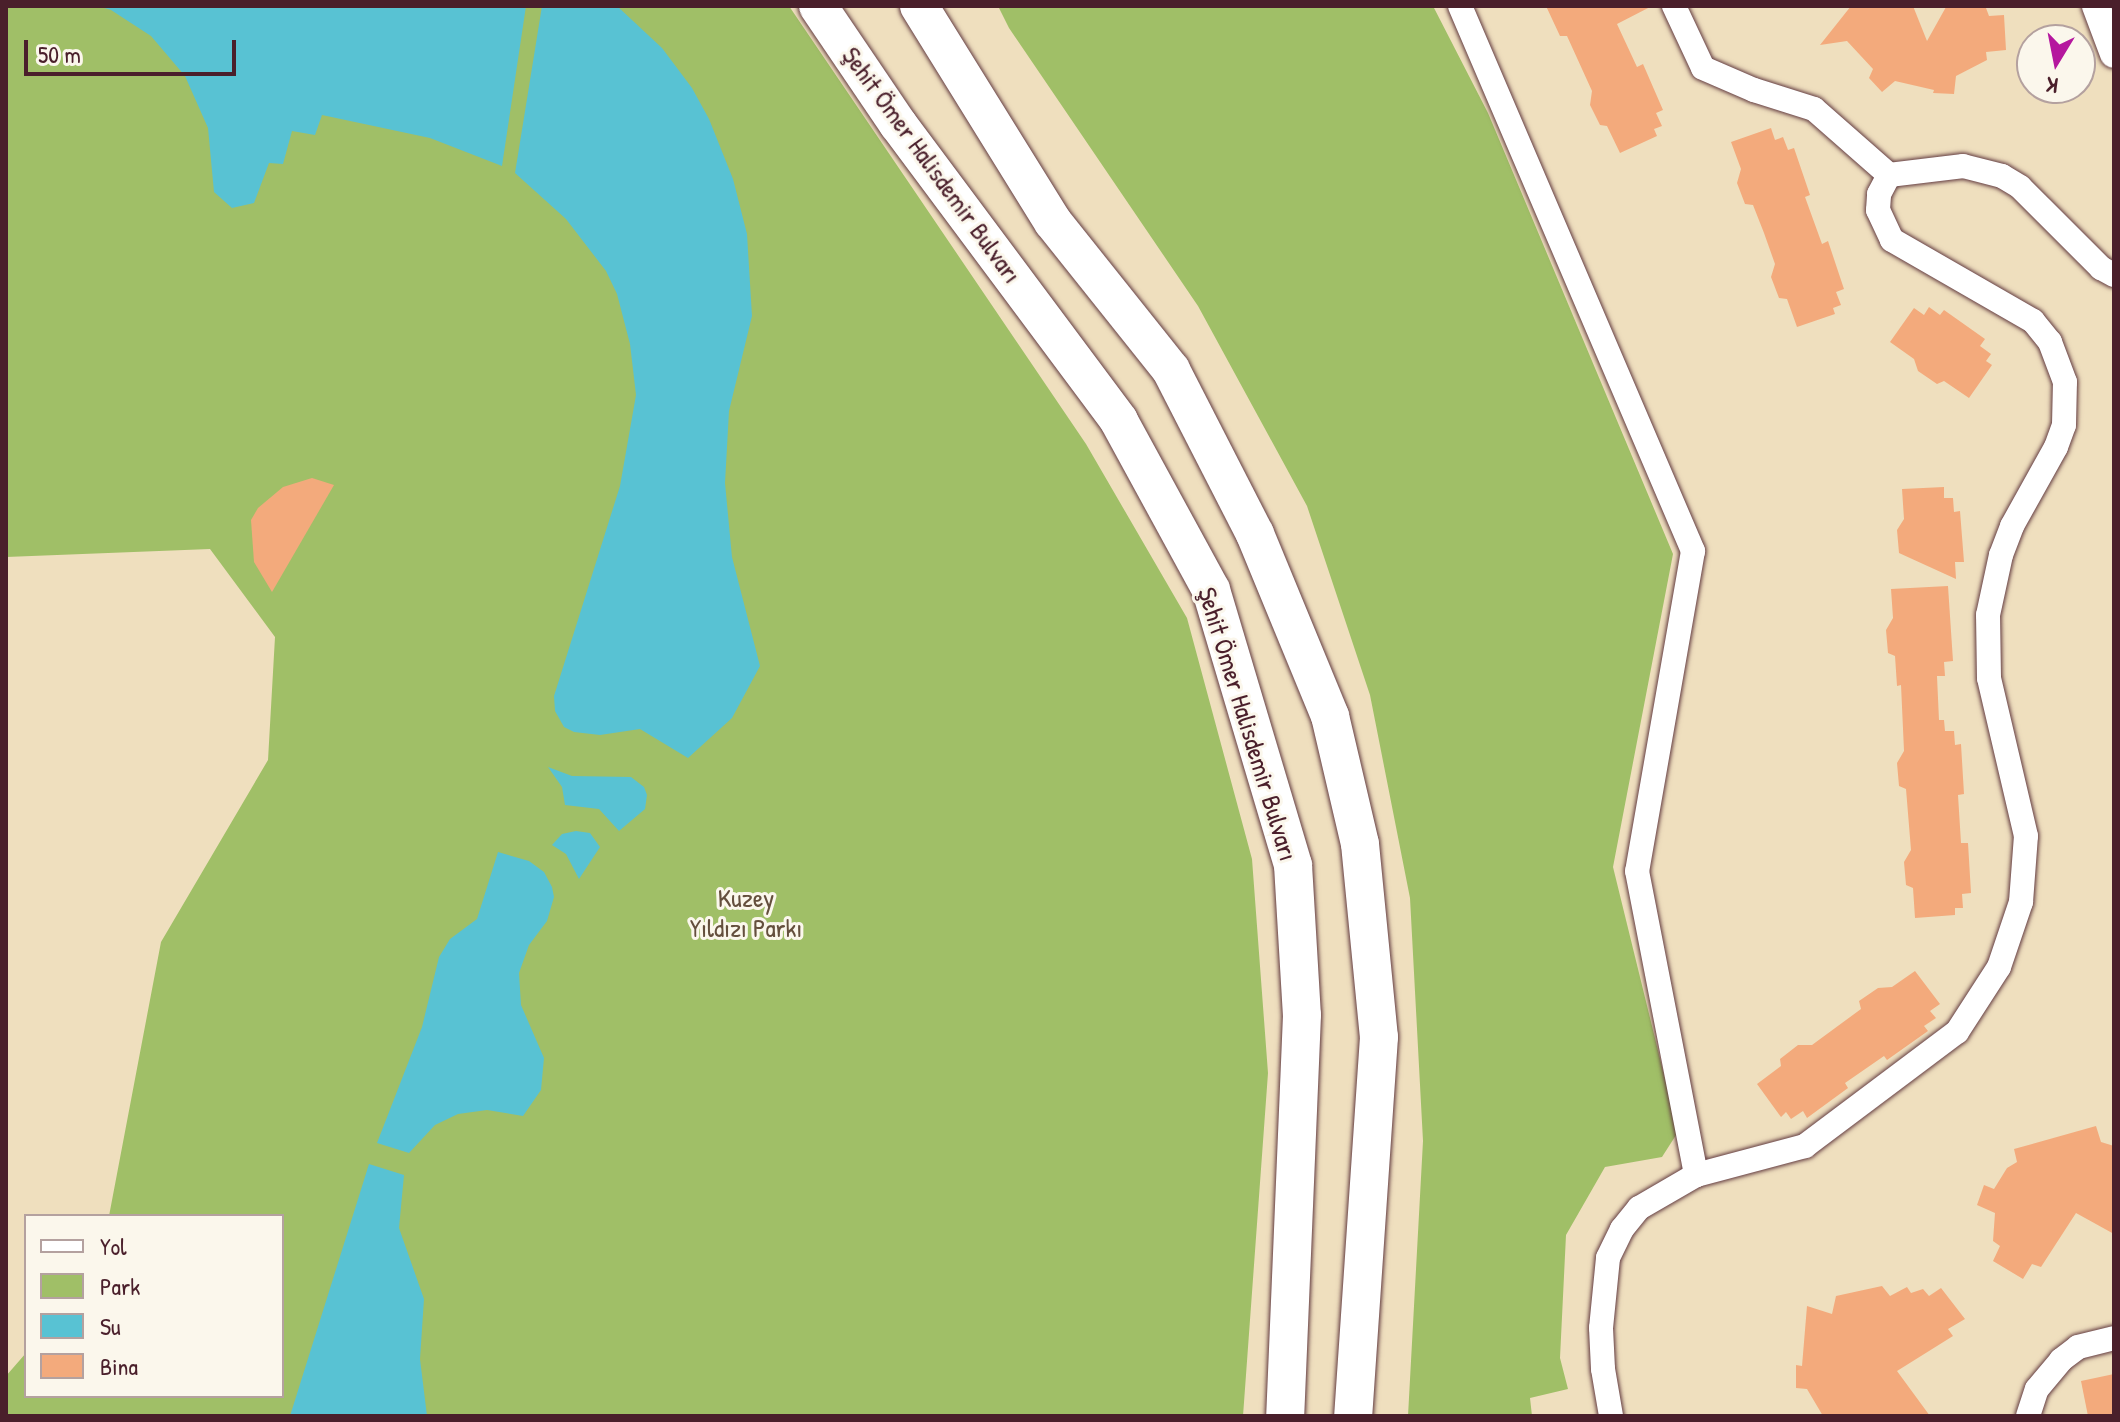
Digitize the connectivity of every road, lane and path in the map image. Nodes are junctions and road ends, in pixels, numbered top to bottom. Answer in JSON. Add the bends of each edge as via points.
{"nodes":[{"id":1,"x":818,"y":6,"type":"edge"},
{"id":2,"x":919,"y":6,"type":"edge"},
{"id":3,"x":1460,"y":6,"type":"edge"},
{"id":4,"x":1674,"y":6,"type":"edge"},
{"id":5,"x":2096,"y":6,"type":"edge"},
{"id":6,"x":2114,"y":54,"type":"edge"},
{"id":7,"x":1889,"y":175,"type":"junction"},
{"id":8,"x":2114,"y":275,"type":"edge"},
{"id":9,"x":1696,"y":1175,"type":"junction"},
{"id":10,"x":2114,"y":1338,"type":"edge"},
{"id":11,"x":1285,"y":1416,"type":"edge"},
{"id":12,"x":1353,"y":1416,"type":"edge"},
{"id":13,"x":1611,"y":1416,"type":"edge"},
{"id":14,"x":2028,"y":1416,"type":"edge"}],
"edges":[{"from":1,"to":11,"type":"highway","name":"Şehit Ömer Halisdemir Bulvarı","via":[[898,124],[1119,421],[1211,590],[1293,865],[1302,1015]]},
{"from":2,"to":12,"type":"highway","via":[[1053,222],[1171,370],[1255,534],[1330,716],[1360,844],[1379,1037]]},
{"from":3,"to":9,"type":"street","via":[[1693,551],[1637,871]]},
{"from":4,"to":7,"type":"street","via":[[1703,68],[1814,109]]},
{"from":5,"to":6,"type":"street"},
{"from":7,"to":8,"type":"street","via":[[1963,166],[2002,176]]},
{"from":7,"to":9,"type":"street","via":[[1878,210],[1892,240],[2033,321],[2050,342],[2065,382],[2060,436],[2012,526],[1988,615],[1989,678],[2026,836],[2021,902],[1999,967],[1957,1032],[1805,1146]]},
{"from":9,"to":13,"type":"street","via":[[1639,1208],[1608,1258],[1601,1328]]},
{"from":10,"to":14,"type":"street","via":[[2078,1347],[2061,1360],[2037,1389]]}]}
